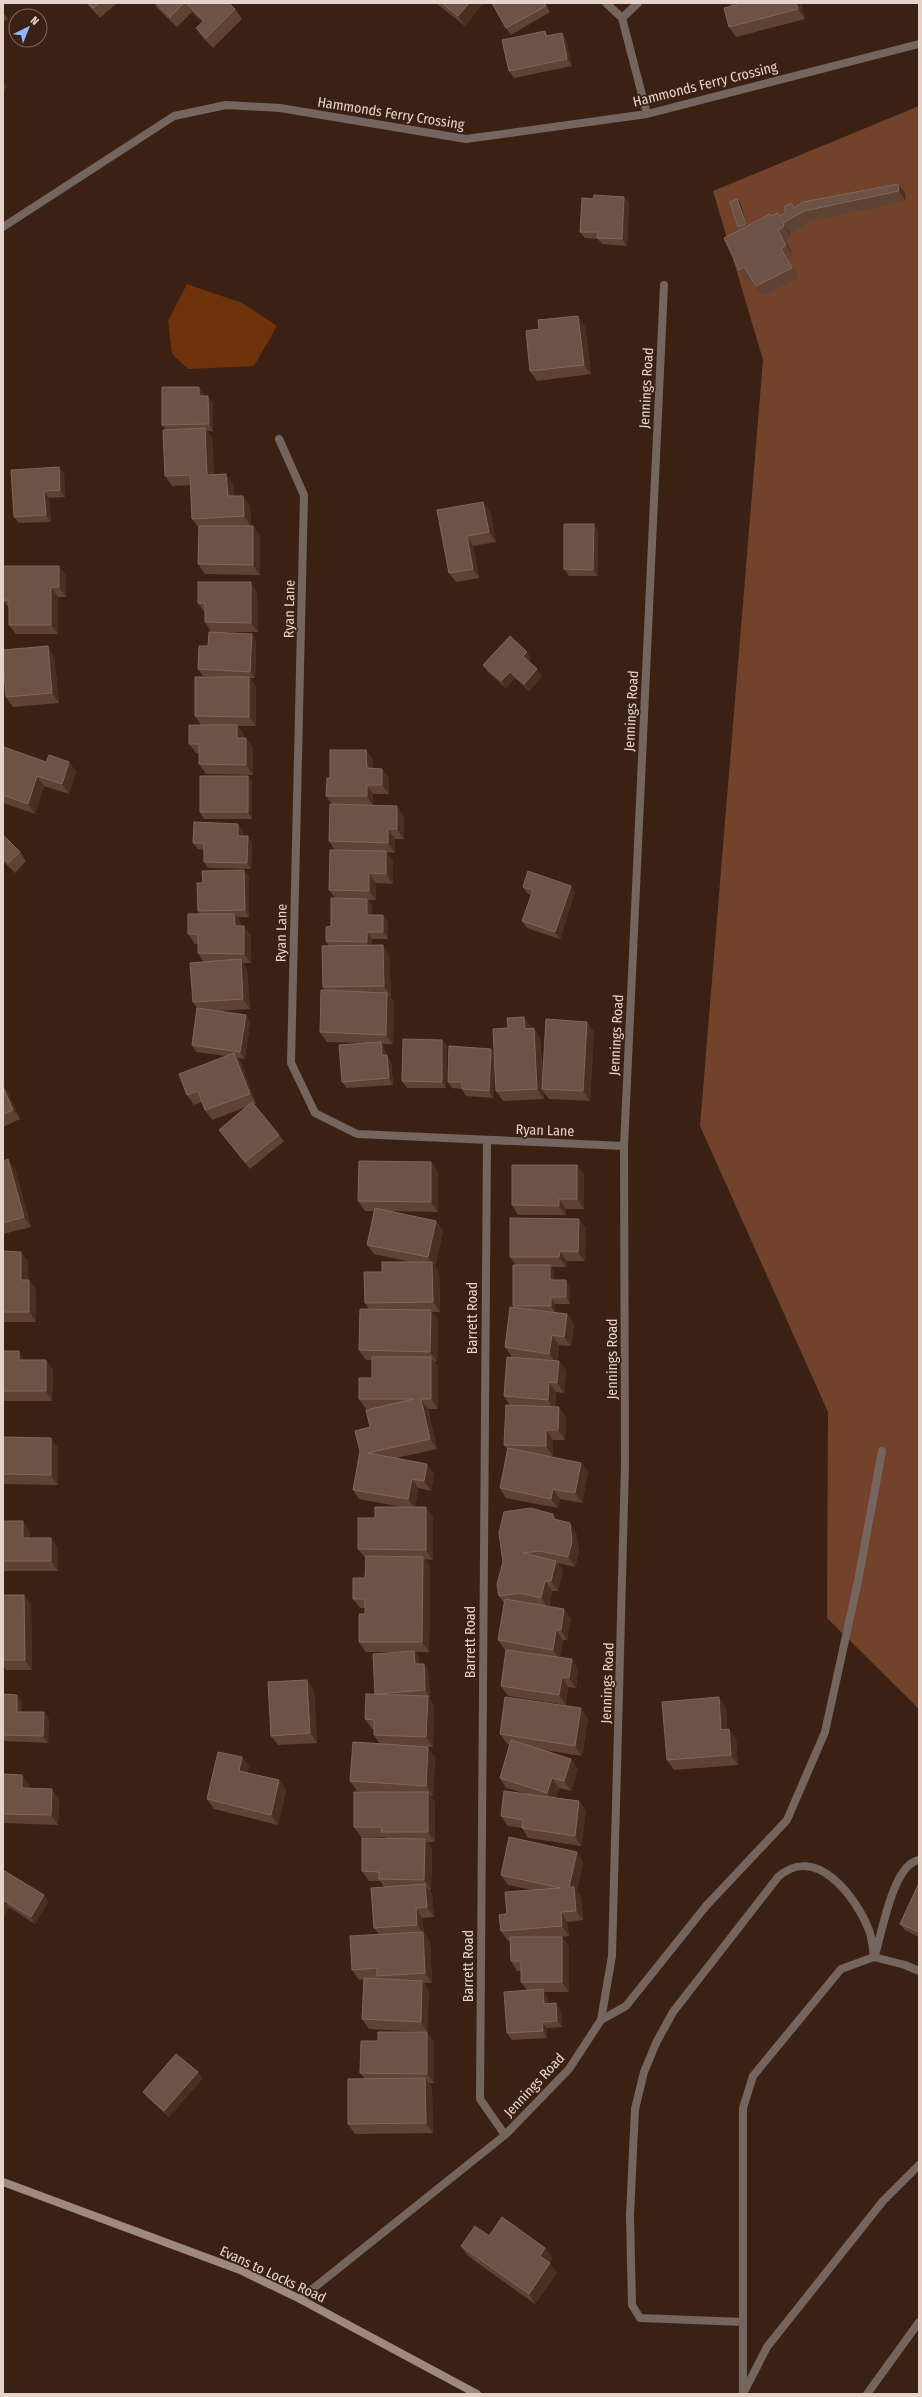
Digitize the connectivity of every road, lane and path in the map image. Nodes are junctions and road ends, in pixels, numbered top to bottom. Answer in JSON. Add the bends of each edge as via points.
{"nodes":[{"id":1,"x":606,"y":3,"type":"edge"},
{"id":2,"x":638,"y":3,"type":"edge"},
{"id":3,"x":622,"y":18,"type":"junction"},
{"id":4,"x":919,"y":44,"type":"edge"},
{"id":5,"x":647,"y":114,"type":"junction"},
{"id":6,"x":3,"y":228,"type":"edge"},
{"id":7,"x":664,"y":285,"type":"dead end"},
{"id":8,"x":279,"y":439,"type":"dead end"},
{"id":9,"x":486,"y":1141,"type":"junction"},
{"id":10,"x":624,"y":1146,"type":"junction"},
{"id":11,"x":882,"y":1451,"type":"dead end"},
{"id":12,"x":919,"y":1860,"type":"edge"},
{"id":13,"x":874,"y":1957,"type":"junction"},
{"id":14,"x":919,"y":1971,"type":"edge"},
{"id":15,"x":601,"y":2020,"type":"junction"},
{"id":16,"x":505,"y":2135,"type":"junction"},
{"id":17,"x":919,"y":2165,"type":"edge"},
{"id":18,"x":3,"y":2182,"type":"edge"},
{"id":19,"x":300,"y":2299,"type":"junction"},
{"id":20,"x":743,"y":2322,"type":"junction"},
{"id":21,"x":919,"y":2322,"type":"edge"},
{"id":22,"x":477,"y":2394,"type":"edge"},
{"id":23,"x":867,"y":2394,"type":"edge"}],
"edges":[{"from":1,"to":3,"type":"street"},
{"from":2,"to":3,"type":"street"},
{"from":3,"to":5,"type":"street"},
{"from":4,"to":5,"type":"street","name":"Hammonds Ferry Crossing"},
{"from":5,"to":6,"type":"street","name":"Hammonds Ferry Crossing","via":[[466,139],[280,108],[226,105],[174,116]]},
{"from":7,"to":10,"type":"street","name":"Jennings Road"},
{"from":8,"to":9,"type":"street","name":"Ryan Lane","via":[[304,496],[291,1063],[315,1113],[357,1134]]},
{"from":9,"to":10,"type":"street","name":"Ryan Lane"},
{"from":9,"to":16,"type":"street","name":"Barrett Road","via":[[480,2099]]},
{"from":10,"to":15,"type":"street","name":"Jennings Road","via":[[626,1465],[612,1956]]},
{"from":11,"to":15,"type":"street","via":[[858,1581],[825,1732],[787,1820],[706,1906],[626,2006]]},
{"from":12,"to":13,"type":"street","via":[[906,1867],[896,1882]]},
{"from":13,"to":14,"type":"street","via":[[905,1964]]},
{"from":13,"to":20,"type":"street","via":[[841,1969],[753,2076],[743,2108]]},
{"from":13,"to":20,"type":"street","via":[[869,1931],[856,1903],[834,1878],[816,1868],[788,1868],[778,1877],[672,2012],[644,2072],[635,2116],[630,2215],[632,2305],[640,2318]]},
{"from":15,"to":16,"type":"street","name":"Jennings Road","via":[[569,2069]]},
{"from":16,"to":19,"type":"street","name":"Jennings Road"},
{"from":17,"to":20,"type":"street","via":[[883,2201],[767,2347],[743,2394]]},
{"from":18,"to":19,"type":"street","name":"Evans to Locks Road","via":[[240,2270]]},
{"from":19,"to":22,"type":"street","name":"Evans to Locks Road"},
{"from":21,"to":23,"type":"street"}]}
